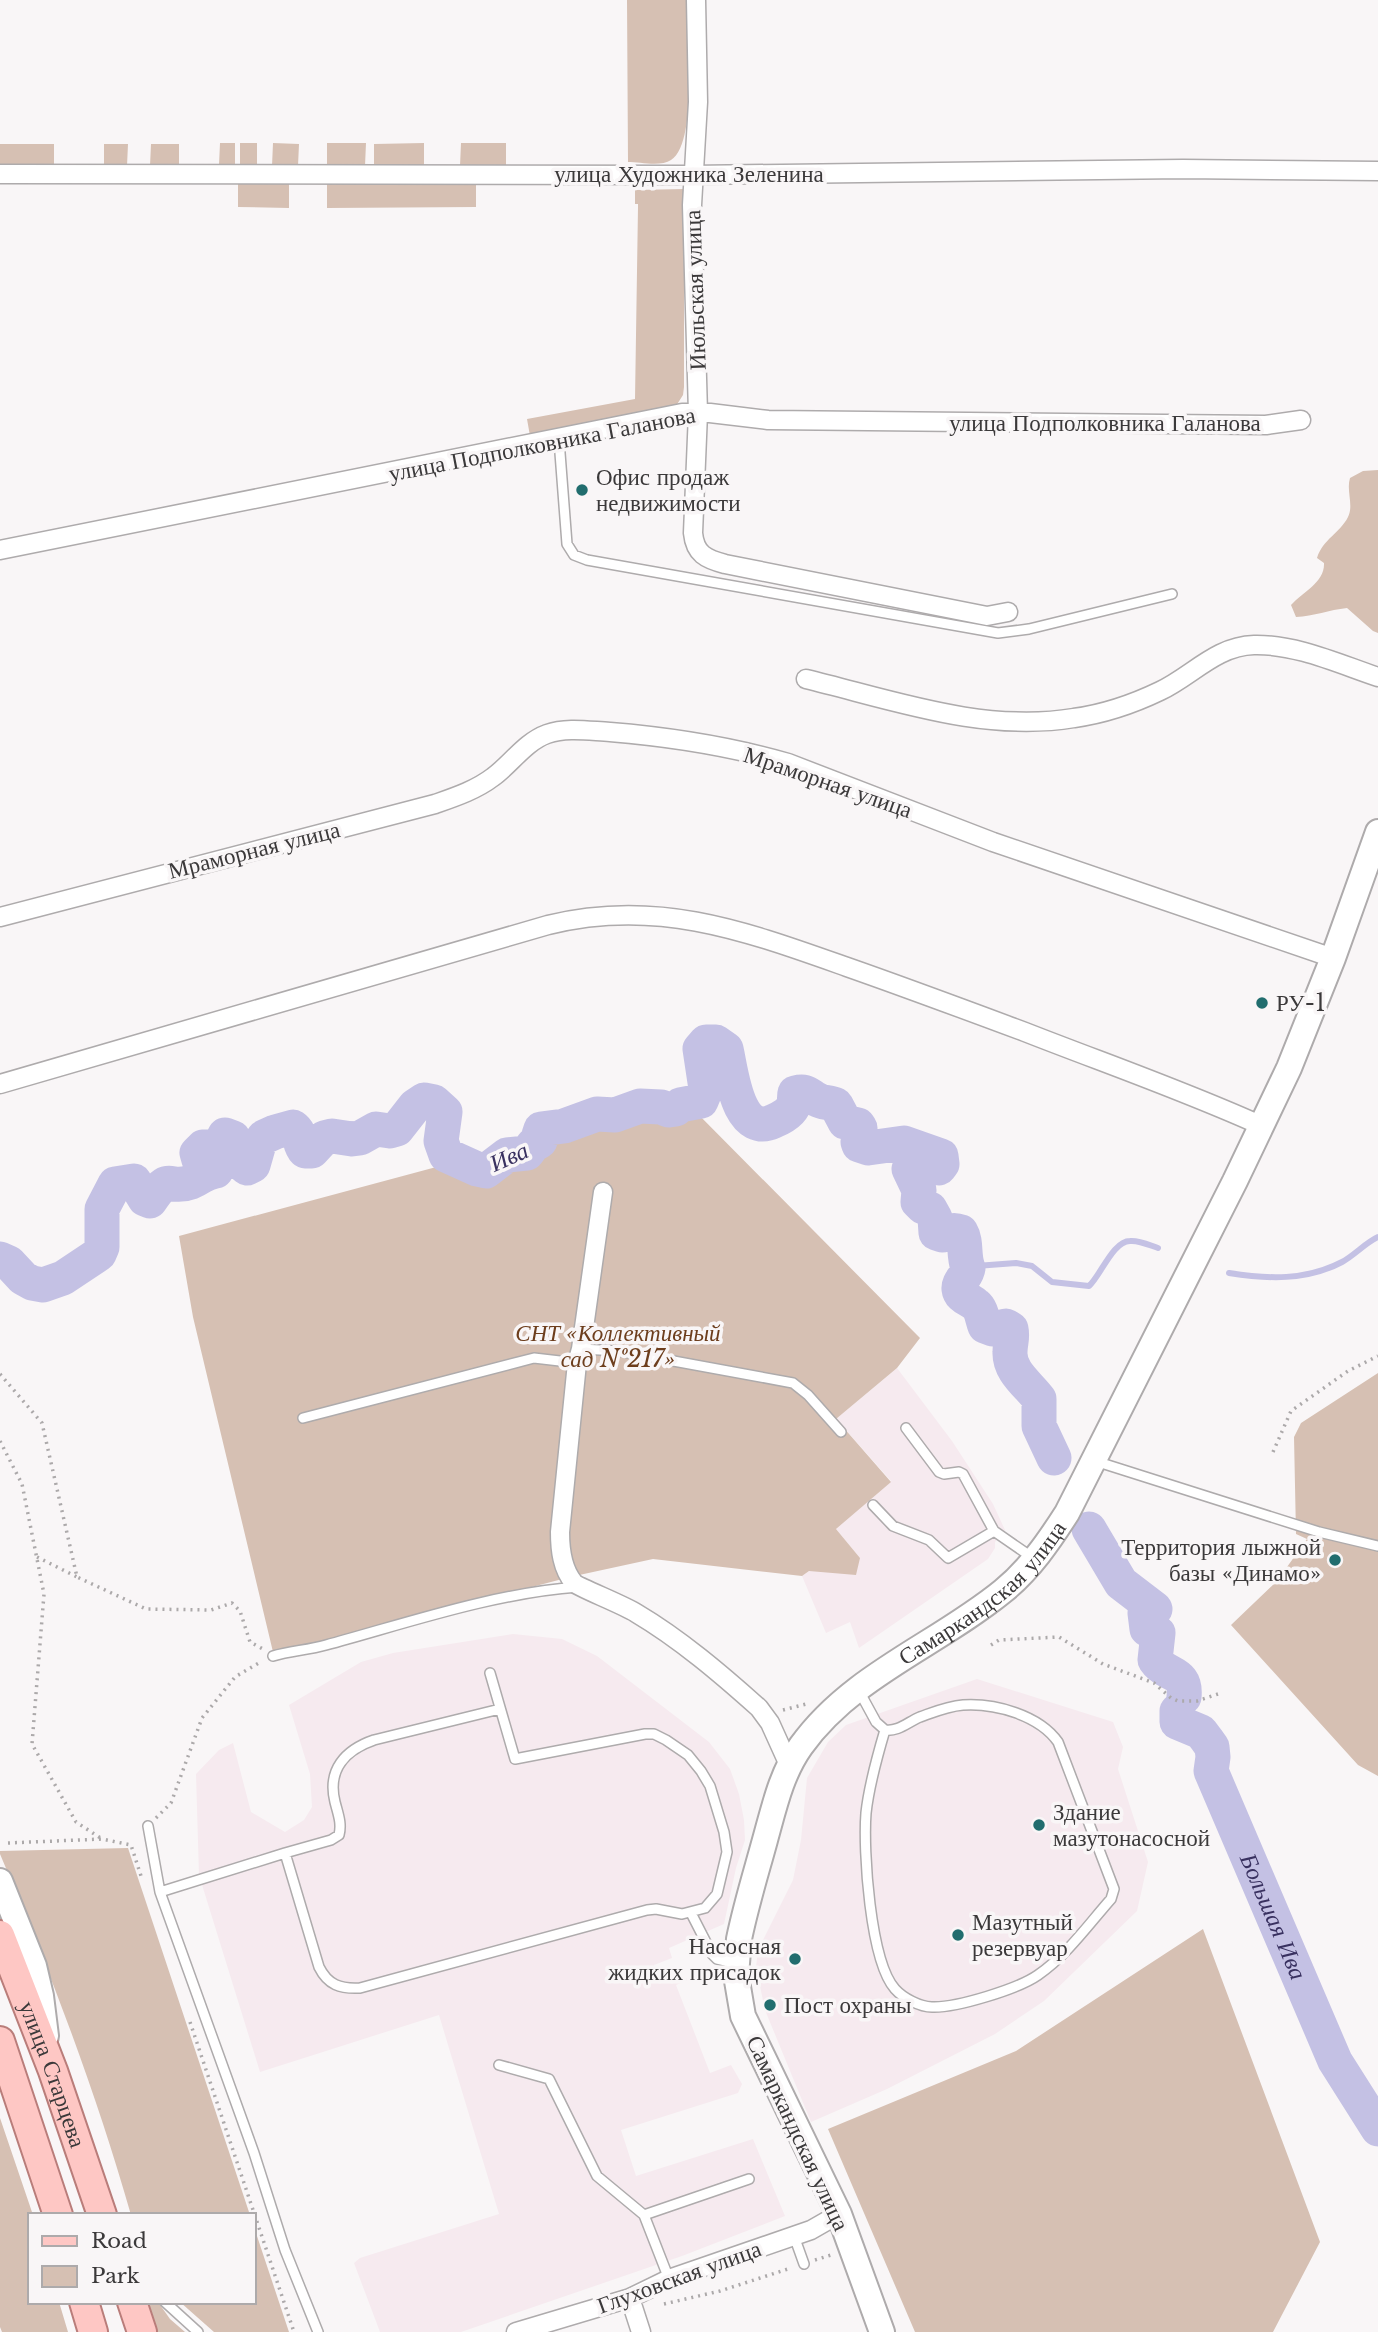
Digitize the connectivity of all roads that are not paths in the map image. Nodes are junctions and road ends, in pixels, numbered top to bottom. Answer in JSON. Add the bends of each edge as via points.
{"nodes":[{"id":1,"x":696,"y":0,"type":"edge"},
{"id":2,"x":1378,"y":171,"type":"edge"},
{"id":3,"x":0,"y":174,"type":"edge"},
{"id":4,"x":692,"y":174,"type":"junction"},
{"id":5,"x":698,"y":413,"type":"junction"},
{"id":6,"x":1301,"y":420,"type":"dead end"},
{"id":7,"x":559,"y":440,"type":"junction"},
{"id":8,"x":0,"y":550,"type":"edge"},
{"id":9,"x":1172,"y":594,"type":"dead end"},
{"id":10,"x":1008,"y":612,"type":"dead end"},
{"id":11,"x":1378,"y":677,"type":"edge"},
{"id":12,"x":806,"y":679,"type":"dead end"},
{"id":13,"x":1378,"y":832,"type":"edge"},
{"id":14,"x":0,"y":917,"type":"edge"},
{"id":15,"x":1333,"y":957,"type":"junction"},
{"id":16,"x":0,"y":1084,"type":"edge"},
{"id":17,"x":1262,"y":1126,"type":"junction"},
{"id":18,"x":603,"y":1192,"type":"dead end"},
{"id":19,"x":579,"y":1356,"type":"junction"},
{"id":20,"x":303,"y":1418,"type":"dead end"},
{"id":21,"x":906,"y":1428,"type":"dead end"},
{"id":22,"x":841,"y":1432,"type":"dead end"},
{"id":23,"x":1095,"y":1461,"type":"junction"},
{"id":24,"x":873,"y":1506,"type":"dead end"},
{"id":25,"x":994,"y":1531,"type":"junction"},
{"id":26,"x":1378,"y":1546,"type":"edge"},
{"id":27,"x":1035,"y":1559,"type":"junction"},
{"id":28,"x":578,"y":1587,"type":"junction"},
{"id":29,"x":273,"y":1656,"type":"road end"},
{"id":30,"x":490,"y":1673,"type":"dead end"},
{"id":31,"x":857,"y":1688,"type":"junction"},
{"id":32,"x":500,"y":1709,"type":"junction"},
{"id":33,"x":885,"y":1730,"type":"junction"},
{"id":34,"x":789,"y":1765,"type":"junction"},
{"id":35,"x":148,"y":1826,"type":"road end"},
{"id":36,"x":285,"y":1853,"type":"junction"},
{"id":37,"x":0,"y":1881,"type":"edge"},
{"id":38,"x":160,"y":1892,"type":"junction"},
{"id":39,"x":691,"y":1913,"type":"junction"},
{"id":40,"x":0,"y":1936,"type":"edge"},
{"id":41,"x":736,"y":1963,"type":"junction"},
{"id":42,"x":0,"y":2041,"type":"edge"},
{"id":43,"x":499,"y":2065,"type":"dead end"},
{"id":44,"x":53,"y":2071,"type":"junction"},
{"id":45,"x":749,"y":2179,"type":"dead end"},
{"id":46,"x":101,"y":2207,"type":"edge"},
{"id":47,"x":57,"y":2213,"type":"edge"},
{"id":48,"x":839,"y":2214,"type":"junction"},
{"id":49,"x":643,"y":2215,"type":"junction"},
{"id":50,"x":794,"y":2236,"type":"junction"},
{"id":51,"x":804,"y":2264,"type":"road end"},
{"id":52,"x":669,"y":2279,"type":"junction"},
{"id":53,"x":85,"y":2304,"type":"edge"},
{"id":54,"x":133,"y":2304,"type":"edge"},
{"id":55,"x":167,"y":2304,"type":"edge"},
{"id":56,"x":632,"y":2304,"type":"junction"},
{"id":57,"x":93,"y":2332,"type":"edge"},
{"id":58,"x":142,"y":2332,"type":"edge"},
{"id":59,"x":198,"y":2332,"type":"edge"},
{"id":60,"x":318,"y":2332,"type":"edge"},
{"id":61,"x":516,"y":2332,"type":"edge"},
{"id":62,"x":641,"y":2332,"type":"edge"},
{"id":63,"x":882,"y":2332,"type":"edge"}],
"edges":[{"from":1,"to":4,"type":"street","name":"Июльская улица","via":[[698,102]]},
{"from":2,"to":4,"type":"street","name":"улица Художника Зеленина"},
{"from":3,"to":4,"type":"street","name":"улица Художника Зеленина"},
{"from":4,"to":5,"type":"street","name":"Июльская улица"},
{"from":5,"to":6,"type":"street","name":"улица Подполковника Галанова","via":[[768,421],[1266,425]]},
{"from":5,"to":7,"type":"street","name":"улица Подполковника Галанова"},
{"from":5,"to":10,"type":"street","name":"Июльская улица","via":[[693,533],[701,555],[725,564],[987,616]]},
{"from":7,"to":8,"type":"street","name":"улица Подполковника Галанова"},
{"from":7,"to":9,"type":"lane","via":[[567,544],[574,555],[587,560],[999,633]]},
{"from":11,"to":12,"type":"street","via":[[1289,649],[1240,646],[1132,703],[1075,718],[1015,722],[954,715]]},
{"from":13,"to":15,"type":"street","name":"Самаркандская улица"},
{"from":14,"to":15,"type":"street","name":"Мраморная улица","via":[[435,804],[491,779],[533,742],[566,729],[661,736],[778,760],[993,842]]},
{"from":15,"to":17,"type":"street","name":"Самаркандская улица"},
{"from":16,"to":17,"type":"street","via":[[548,925],[618,914],[698,921],[762,937],[951,1004]]},
{"from":17,"to":23,"type":"street","name":"Самаркандская улица"},
{"from":18,"to":19,"type":"street"},
{"from":19,"to":20,"type":"lane","via":[[534,1358]]},
{"from":19,"to":22,"type":"lane","via":[[619,1351],[793,1383]]},
{"from":19,"to":28,"type":"street","via":[[560,1532],[561,1553]]},
{"from":21,"to":25,"type":"lane","via":[[939,1472],[963,1475]]},
{"from":23,"to":26,"type":"lane","via":[[1319,1532]]},
{"from":23,"to":27,"type":"street","name":"Самаркандская улица","via":[[1068,1513]]},
{"from":24,"to":25,"type":"lane","via":[[890,1524],[929,1540],[948,1558]]},
{"from":25,"to":27,"type":"lane"},
{"from":27,"to":31,"type":"street","name":"Самаркандская улица","via":[[989,1602]]},
{"from":28,"to":29,"type":"lane","via":[[450,1611]]},
{"from":28,"to":34,"type":"street","via":[[651,1622],[722,1676],[765,1716]]},
{"from":30,"to":32,"type":"lane"},
{"from":31,"to":33,"type":"lane"},
{"from":31,"to":34,"type":"street","name":"Самаркандская улица","via":[[814,1730]]},
{"from":32,"to":36,"type":"lane","via":[[355,1748],[334,1774],[339,1835]]},
{"from":32,"to":39,"type":"lane","via":[[515,1759],[654,1734],[695,1762],[710,1786],[727,1853],[714,1900]]},
{"from":33,"to":33,"type":"lane","via":[[965,1705],[1026,1717],[1058,1742],[1114,1889],[1111,1899],[1070,1947],[1038,1975],[956,2005],[930,2007],[896,1990],[888,1979],[877,1943],[865,1835],[870,1785]]},
{"from":34,"to":41,"type":"street","name":"Самаркандская улица","via":[[745,1912]]},
{"from":35,"to":38,"type":"lane"},
{"from":36,"to":38,"type":"lane"},
{"from":36,"to":39,"type":"lane","via":[[319,1967],[324,1977],[342,1988],[360,1989],[647,1910]]},
{"from":37,"to":44,"type":"street","via":[[34,1966]]},
{"from":38,"to":60,"type":"lane"},
{"from":39,"to":41,"type":"lane","via":[[712,1954]]},
{"from":40,"to":44,"type":"main road","name":"улица Старцева"},
{"from":41,"to":48,"type":"street","name":"Самаркандская улица","via":[[743,2017]]},
{"from":42,"to":47,"type":"main road","name":"улица Старцева"},
{"from":43,"to":49,"type":"lane","via":[[550,2079],[597,2176]]},
{"from":44,"to":46,"type":"main road","name":"улица Старцева"},
{"from":45,"to":49,"type":"lane"},
{"from":48,"to":50,"type":"street","name":"Глуховская улица"},
{"from":48,"to":63,"type":"street","name":"Самаркандская улица"},
{"from":49,"to":52,"type":"lane"},
{"from":50,"to":51,"type":"lane"},
{"from":50,"to":52,"type":"street","name":"Глуховская улица"},
{"from":52,"to":56,"type":"street","name":"Глуховская улица"},
{"from":53,"to":57,"type":"main road"},
{"from":54,"to":58,"type":"main road"},
{"from":55,"to":59,"type":"lane"},
{"from":56,"to":61,"type":"street","name":"Глуховская улица"},
{"from":56,"to":62,"type":"street"}]}
